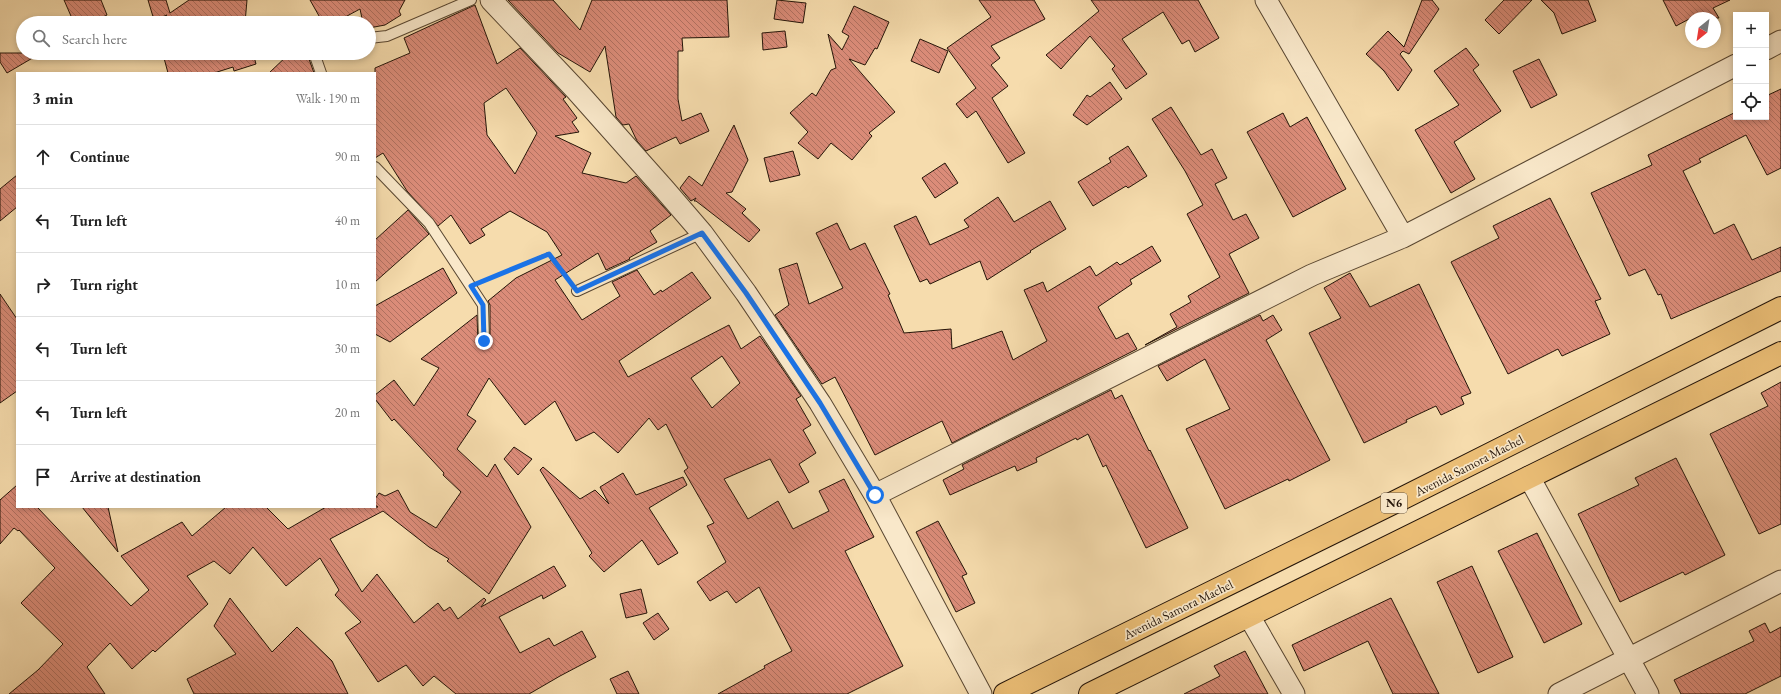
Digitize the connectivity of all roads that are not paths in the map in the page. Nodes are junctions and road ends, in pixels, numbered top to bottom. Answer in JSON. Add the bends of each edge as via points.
{"nodes":[{"id":1,"x":471,"y":0,"type":"edge"},
{"id":2,"x":491,"y":0,"type":"edge"},
{"id":3,"x":1266,"y":0,"type":"edge"},
{"id":4,"x":376,"y":37,"type":"edge"},
{"id":5,"x":1781,"y":41,"type":"edge"},
{"id":6,"x":1768,"y":48,"type":"edge"},
{"id":7,"x":316,"y":60,"type":"edge"},
{"id":8,"x":1733,"y":67,"type":"edge"},
{"id":9,"x":321,"y":72,"type":"edge"},
{"id":10,"x":376,"y":168,"type":"edge"},
{"id":11,"x":702,"y":233,"type":"junction"},
{"id":12,"x":1403,"y":237,"type":"junction"},
{"id":13,"x":577,"y":291,"type":"road end"},
{"id":14,"x":1781,"y":308,"type":"edge"},
{"id":15,"x":484,"y":341,"type":"dead end"},
{"id":16,"x":1781,"y":353,"type":"edge"},
{"id":17,"x":1529,"y":477,"type":"junction"},
{"id":18,"x":875,"y":495,"type":"junction"},
{"id":19,"x":1781,"y":581,"type":"edge"},
{"id":20,"x":1249,"y":616,"type":"junction"},
{"id":21,"x":1629,"y":659,"type":"junction"},
{"id":22,"x":981,"y":694,"type":"edge"},
{"id":23,"x":1005,"y":694,"type":"edge"},
{"id":24,"x":1090,"y":694,"type":"edge"},
{"id":25,"x":1294,"y":694,"type":"edge"},
{"id":26,"x":1559,"y":694,"type":"edge"},
{"id":27,"x":1648,"y":694,"type":"edge"}],
"edges":[{"from":1,"to":4,"type":"lane","via":[[387,36]]},
{"from":2,"to":11,"type":"street","via":[[576,90]]},
{"from":3,"to":12,"type":"street"},
{"from":5,"to":6,"type":"street"},
{"from":7,"to":9,"type":"lane"},
{"from":8,"to":12,"type":"street"},
{"from":10,"to":15,"type":"lane","via":[[429,223],[483,305]]},
{"from":11,"to":13,"type":"lane"},
{"from":11,"to":18,"type":"street","via":[[820,403]]},
{"from":12,"to":18,"type":"street","via":[[1312,275]]},
{"from":14,"to":23,"type":"highway","name":"Avenida Samora Machel","number":"N6"},
{"from":16,"to":17,"type":"highway"},
{"from":17,"to":20,"type":"highway"},
{"from":17,"to":21,"type":"street"},
{"from":18,"to":22,"type":"street"},
{"from":19,"to":21,"type":"street"},
{"from":20,"to":24,"type":"highway"},
{"from":20,"to":25,"type":"street"},
{"from":21,"to":26,"type":"street"},
{"from":21,"to":27,"type":"street"}]}
